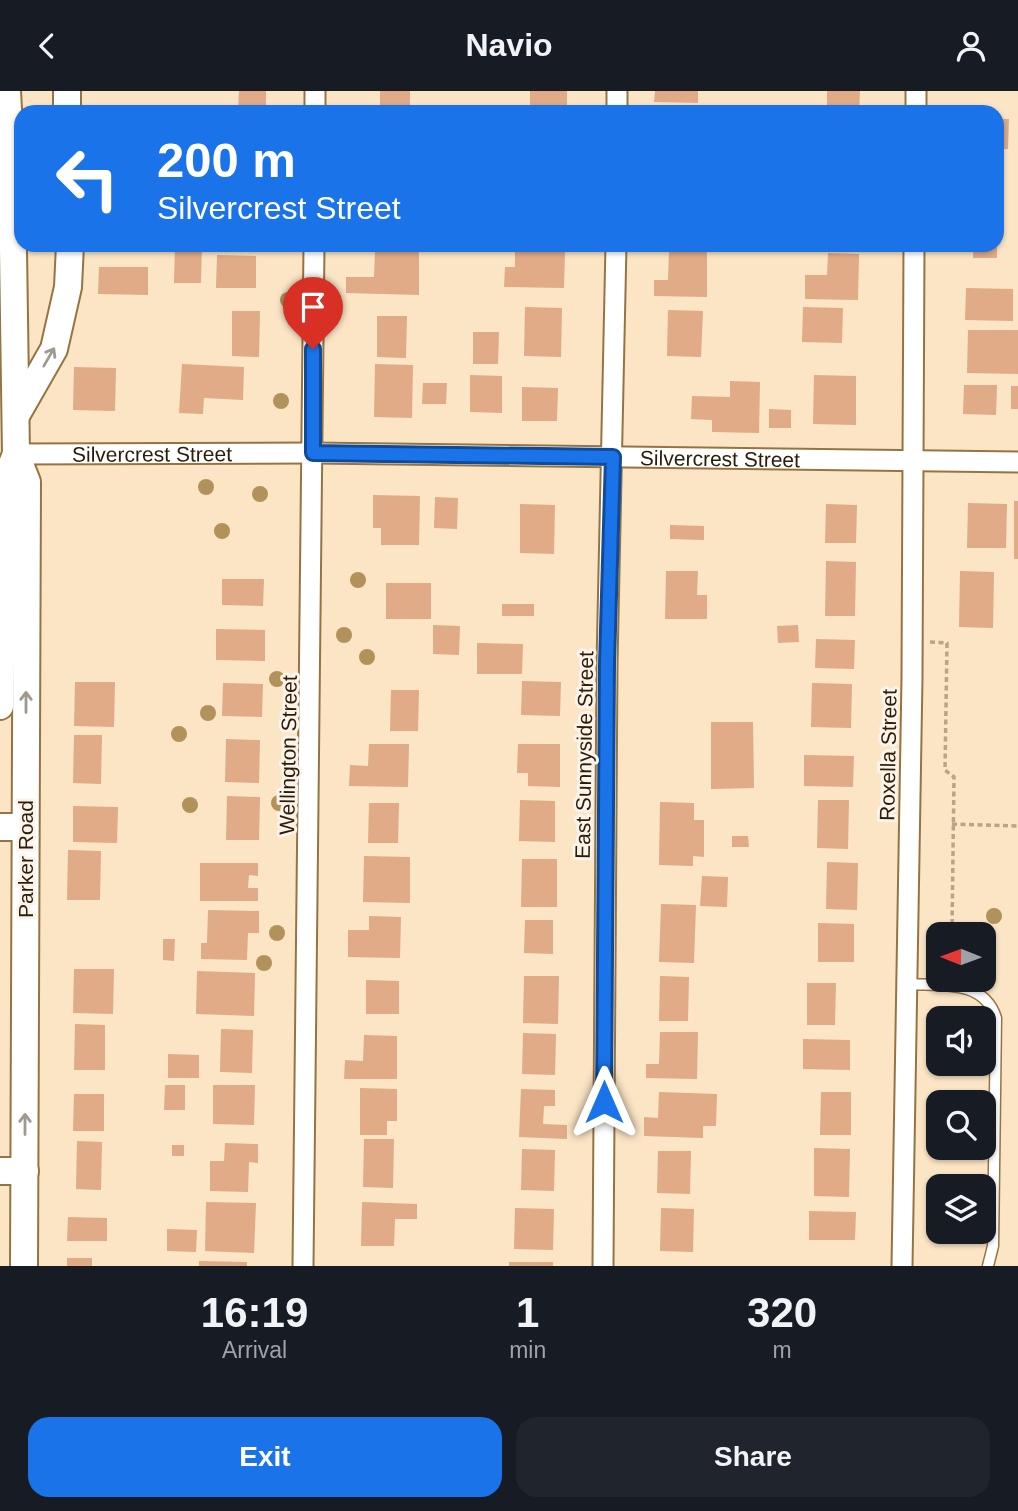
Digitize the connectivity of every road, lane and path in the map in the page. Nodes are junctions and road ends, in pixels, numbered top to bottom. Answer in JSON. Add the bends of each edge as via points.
{"nodes":[{"id":1,"x":7,"y":91,"type":"edge"},
{"id":2,"x":70,"y":252,"type":"edge"},
{"id":3,"x":314,"y":252,"type":"edge"},
{"id":4,"x":616,"y":252,"type":"edge"},
{"id":5,"x":914,"y":252,"type":"edge"},
{"id":6,"x":15,"y":416,"type":"junction"},
{"id":7,"x":313,"y":453,"type":"junction"},
{"id":8,"x":8,"y":454,"type":"edge"},
{"id":9,"x":613,"y":457,"type":"junction"},
{"id":10,"x":911,"y":461,"type":"junction"},
{"id":11,"x":1018,"y":462,"type":"edge"},
{"id":12,"x":912,"y":642,"type":"junction"},
{"id":13,"x":0,"y":706,"type":"edge"},
{"id":14,"x":952,"y":824,"type":"junction"},
{"id":15,"x":1018,"y":826,"type":"edge"},
{"id":16,"x":13,"y":827,"type":"edge"},
{"id":17,"x":952,"y":922,"type":"edge"},
{"id":18,"x":907,"y":984,"type":"junction"},
{"id":19,"x":13,"y":1171,"type":"edge"},
{"id":20,"x":23,"y":1266,"type":"edge"},
{"id":21,"x":303,"y":1266,"type":"edge"},
{"id":22,"x":603,"y":1266,"type":"edge"},
{"id":23,"x":902,"y":1266,"type":"edge"},
{"id":24,"x":988,"y":1266,"type":"edge"}],
"edges":[{"from":1,"to":6,"type":"main road","name":"Parker Road"},
{"from":6,"to":2,"type":"main road","one_way":true,"via":[[54,349],[68,287]]},
{"from":3,"to":7,"type":"street","name":"Wellington Street"},
{"from":4,"to":9,"type":"street","name":"East Sunnyside Street"},
{"from":5,"to":10,"type":"street","name":"Roxella Street"},
{"from":6,"to":8,"type":"main road","name":"Parker Road"},
{"from":7,"to":8,"type":"street","name":"Silvercrest Street"},
{"from":7,"to":9,"type":"street","name":"Silvercrest Street"},
{"from":7,"to":21,"type":"street","name":"Wellington Street"},
{"from":8,"to":13,"type":"main road","name":"Parker Road"},
{"from":16,"to":8,"type":"main road","name":"Parker Road","one_way":true,"via":[[27,482]]},
{"from":9,"to":10,"type":"street","name":"Silvercrest Street"},
{"from":9,"to":22,"type":"street","name":"East Sunnyside Street"},
{"from":10,"to":11,"type":"street","name":"Silvercrest Street"},
{"from":10,"to":12,"type":"street","name":"Roxella Street"},
{"from":12,"to":14,"type":"path","via":[[947,643],[945,770],[954,777]]},
{"from":12,"to":18,"type":"street","name":"Roxella Street"},
{"from":14,"to":15,"type":"path"},
{"from":14,"to":17,"type":"path"},
{"from":19,"to":16,"type":"main road","name":"Parker Road","one_way":true},
{"from":18,"to":23,"type":"street","name":"Roxella Street"},
{"from":18,"to":24,"type":"lane","via":[[972,989],[988,1000],[996,1019],[993,1246]]},
{"from":19,"to":20,"type":"main road","name":"Parker Road"}]}
